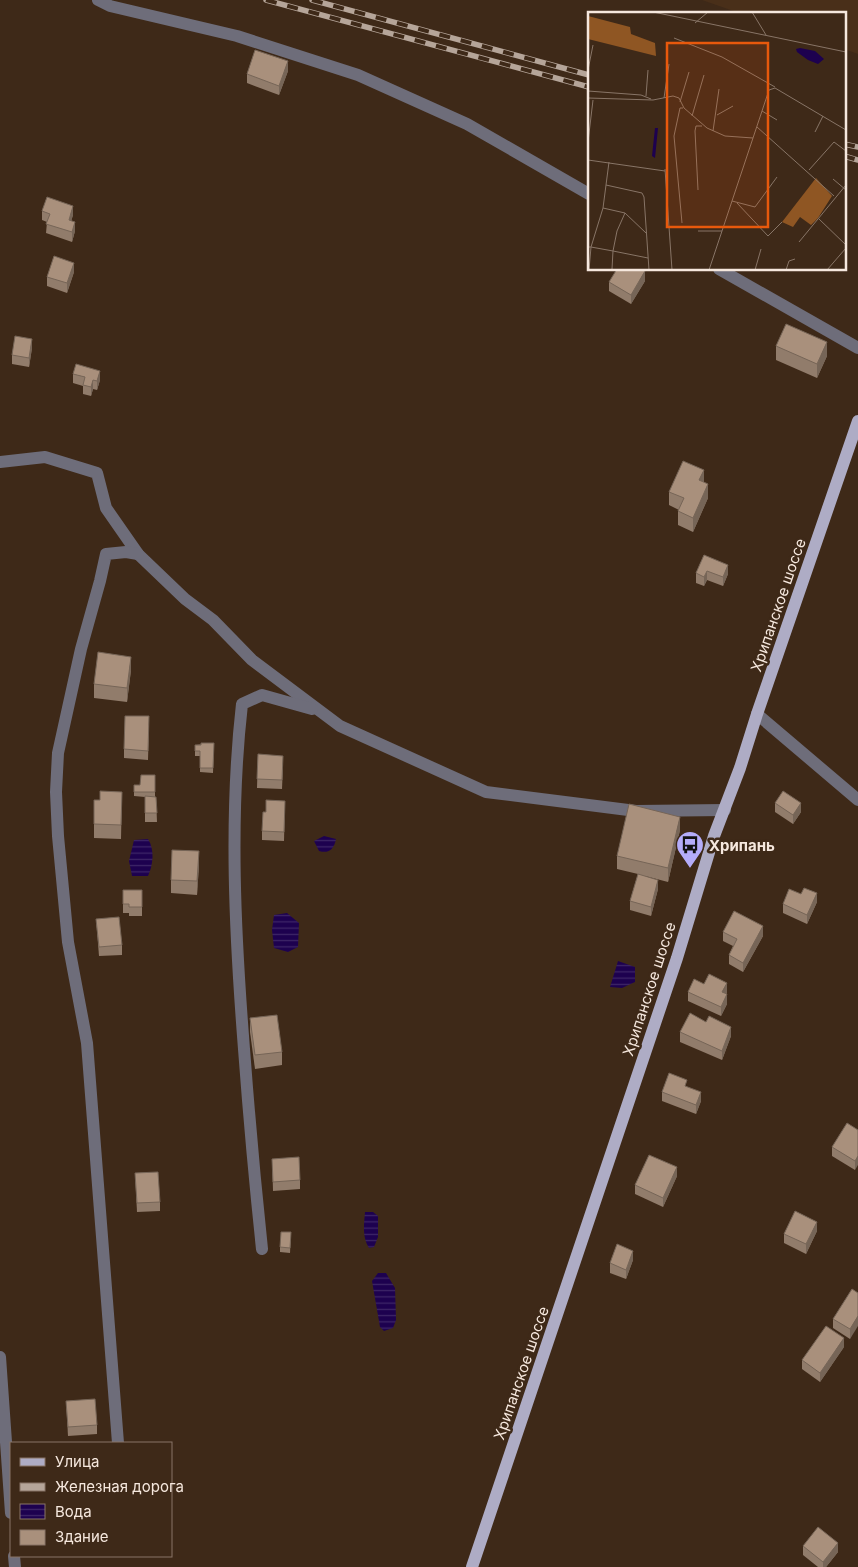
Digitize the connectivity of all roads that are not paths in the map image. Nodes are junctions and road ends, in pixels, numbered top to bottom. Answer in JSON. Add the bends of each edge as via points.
{"nodes":[{"id":1,"x":98,"y":0,"type":"edge"},
{"id":2,"x":588,"y":193,"type":"edge"},
{"id":3,"x":721,"y":270,"type":"edge"},
{"id":4,"x":858,"y":348,"type":"edge"},
{"id":5,"x":858,"y":421,"type":"edge"},
{"id":6,"x":0,"y":462,"type":"edge"},
{"id":7,"x":138,"y":554,"type":"junction"},
{"id":8,"x":319,"y":711,"type":"junction"},
{"id":9,"x":757,"y":714,"type":"junction"},
{"id":10,"x":858,"y":800,"type":"edge"},
{"id":11,"x":725,"y":810,"type":"junction"},
{"id":12,"x":262,"y":1249,"type":"dead end"},
{"id":13,"x":0,"y":1356,"type":"edge"},
{"id":14,"x":118,"y":1442,"type":"edge"},
{"id":15,"x":10,"y":1499,"type":"edge"},
{"id":16,"x":472,"y":1567,"type":"edge"}],
"edges":[{"from":1,"to":2,"type":"street","via":[[110,6],[237,36],[358,75],[467,124]]},
{"from":3,"to":4,"type":"street"},
{"from":5,"to":9,"type":"main road","name":"Хрипанское шоссе"},
{"from":6,"to":7,"type":"street","via":[[45,456],[97,473],[106,508]]},
{"from":7,"to":8,"type":"street","via":[[185,599],[213,620],[252,660]]},
{"from":7,"to":14,"type":"street","via":[[106,554],[60,744],[56,792],[68,942],[87,1044]]},
{"from":8,"to":11,"type":"street","via":[[340,726],[486,792],[636,811]]},
{"from":8,"to":12,"type":"street","via":[[262,695],[242,704],[234,864],[238,975]]},
{"from":9,"to":10,"type":"street"},
{"from":9,"to":11,"type":"main road","name":"Хрипанское шоссе"},
{"from":11,"to":16,"type":"main road","name":"Хрипанское шоссе"},
{"from":13,"to":15,"type":"street"}]}
